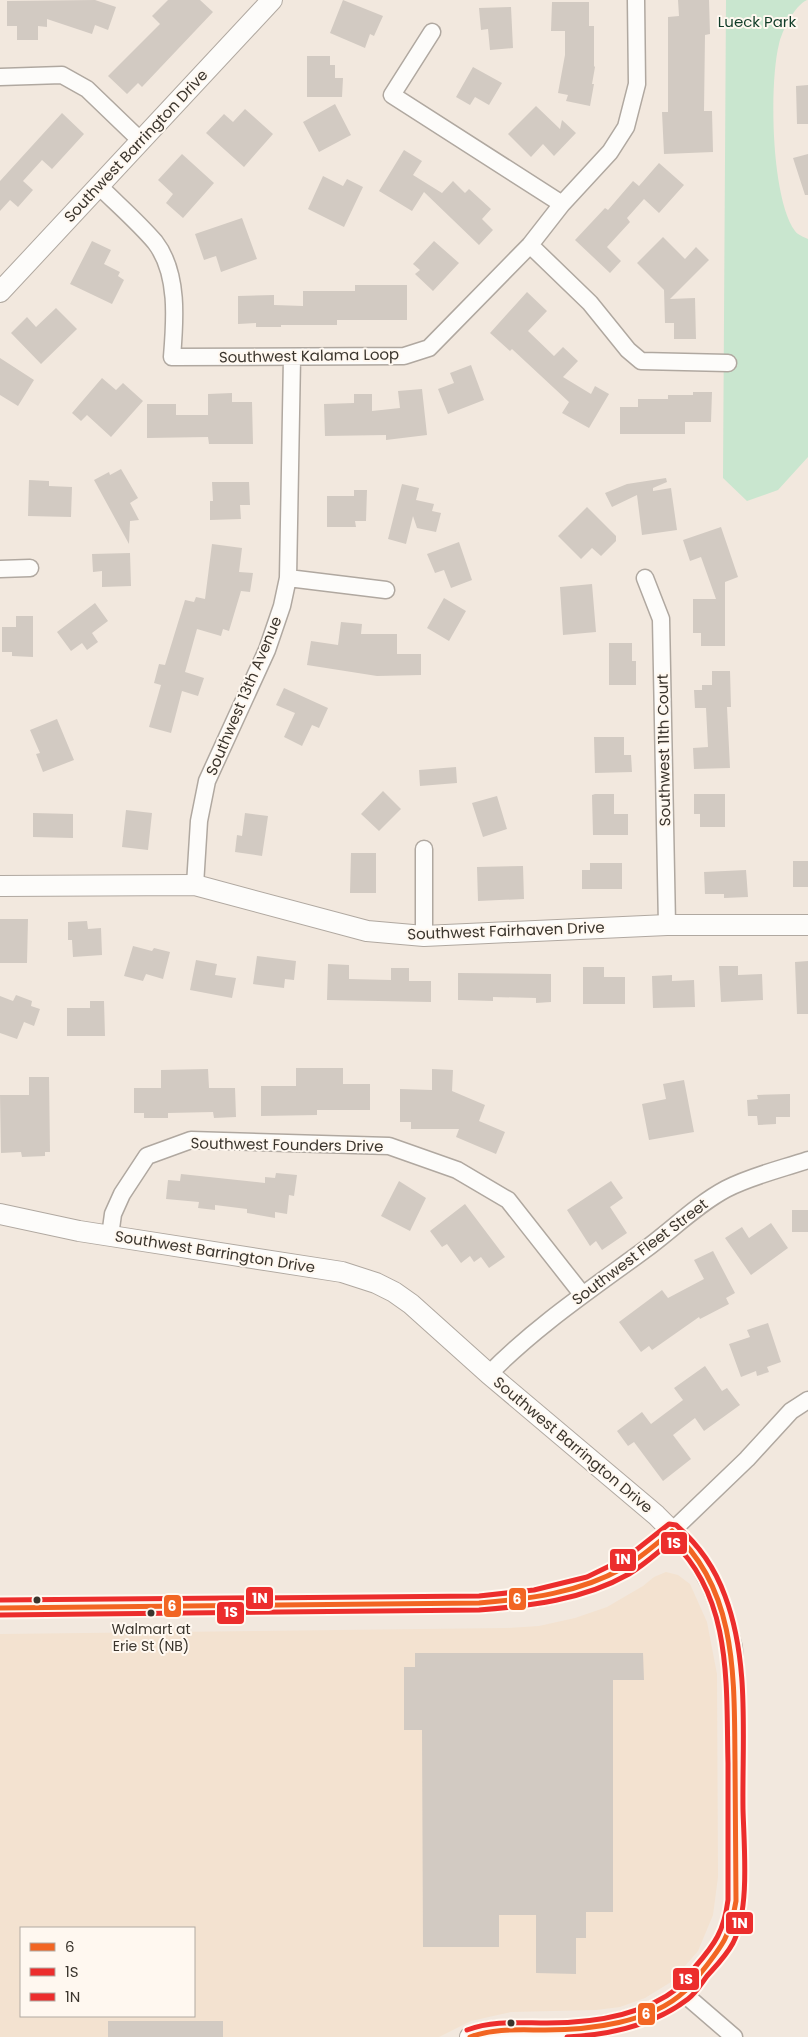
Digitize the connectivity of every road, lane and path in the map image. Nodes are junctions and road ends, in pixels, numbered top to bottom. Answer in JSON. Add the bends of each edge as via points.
{"nodes":[{"id":1,"x":272,"y":0,"type":"edge"},
{"id":2,"x":636,"y":0,"type":"edge"},
{"id":3,"x":432,"y":32,"type":"dead end"},
{"id":4,"x":0,"y":76,"type":"edge"},
{"id":5,"x":140,"y":140,"type":"junction"},
{"id":6,"x":98,"y":185,"type":"junction"},
{"id":7,"x":562,"y":204,"type":"junction"},
{"id":8,"x":530,"y":245,"type":"junction"},
{"id":9,"x":0,"y":292,"type":"edge"},
{"id":10,"x":292,"y":358,"type":"junction"},
{"id":11,"x":728,"y":363,"type":"dead end"},
{"id":12,"x":30,"y":568,"type":"dead end"},
{"id":13,"x":0,"y":569,"type":"edge"},
{"id":14,"x":288,"y":578,"type":"junction"},
{"id":15,"x":645,"y":578,"type":"dead end"},
{"id":16,"x":386,"y":590,"type":"dead end"},
{"id":17,"x":424,"y":849,"type":"dead end"},
{"id":18,"x":194,"y":885,"type":"junction"},
{"id":19,"x":0,"y":886,"type":"edge"},
{"id":20,"x":667,"y":925,"type":"junction"},
{"id":21,"x":808,"y":925,"type":"edge"},
{"id":22,"x":424,"y":936,"type":"junction"},
{"id":23,"x":808,"y":1160,"type":"edge"},
{"id":24,"x":0,"y":1214,"type":"edge"},
{"id":25,"x":110,"y":1236,"type":"junction"},
{"id":26,"x":582,"y":1294,"type":"junction"},
{"id":27,"x":489,"y":1374,"type":"junction"},
{"id":28,"x":808,"y":1400,"type":"edge"},
{"id":29,"x":672,"y":1531,"type":"junction"},
{"id":30,"x":0,"y":1608,"type":"edge"},
{"id":31,"x":683,"y":1993,"type":"junction"},
{"id":32,"x":470,"y":2037,"type":"edge"},
{"id":33,"x":734,"y":2037,"type":"edge"}],
"edges":[{"from":1,"to":5,"type":"street","name":"Southwest Barrington Drive"},
{"from":2,"to":7,"type":"street","name":"Southwest Kalama Loop","via":[[637,84],[626,127],[610,152]]},
{"from":3,"to":7,"type":"street","via":[[392,95]]},
{"from":4,"to":5,"type":"street","via":[[62,75],[87,89]]},
{"from":5,"to":6,"type":"street","name":"Southwest Barrington Drive"},
{"from":6,"to":9,"type":"street","name":"Southwest Barrington Drive"},
{"from":6,"to":10,"type":"street","name":"Southwest Kalama Loop","via":[[155,243],[163,258],[174,293],[172,357]]},
{"from":7,"to":8,"type":"street","name":"Southwest Kalama Loop"},
{"from":8,"to":10,"type":"street","name":"Southwest Kalama Loop","via":[[428,348],[404,356]]},
{"from":8,"to":11,"type":"street","via":[[590,303],[641,361]]},
{"from":10,"to":14,"type":"street","name":"Southwest 13th Avenue"},
{"from":12,"to":13,"type":"street"},
{"from":14,"to":16,"type":"street"},
{"from":14,"to":18,"type":"street","name":"Southwest 13th Avenue","via":[[267,650],[207,781],[199,821]]},
{"from":15,"to":20,"type":"street","name":"Southwest 11th Court","via":[[661,620]]},
{"from":17,"to":22,"type":"street"},
{"from":18,"to":19,"type":"street","name":"Southwest Fairhaven Drive"},
{"from":18,"to":22,"type":"street","name":"Southwest Fairhaven Drive","via":[[367,931]]},
{"from":20,"to":21,"type":"street","name":"Southwest Fairhaven Drive"},
{"from":20,"to":22,"type":"street","name":"Southwest Fairhaven Drive"},
{"from":23,"to":26,"type":"street","name":"Southwest Fleet Street","via":[[725,1190]]},
{"from":24,"to":25,"type":"street","name":"Southwest Barrington Drive"},
{"from":25,"to":26,"type":"street","name":"Southwest Founders Drive","via":[[113,1214],[122,1194],[147,1156],[191,1140],[389,1146],[457,1170],[508,1200]]},
{"from":25,"to":27,"type":"street","name":"Southwest Barrington Drive","via":[[359,1276],[394,1292]]},
{"from":26,"to":27,"type":"street","name":"Southwest Fleet Street"},
{"from":27,"to":29,"type":"street","name":"Southwest Barrington Drive"},
{"from":28,"to":29,"type":"street","via":[[791,1411],[747,1459]]},
{"from":29,"to":30,"type":"street","via":[[624,1568],[578,1588],[536,1598],[480,1603]]},
{"from":29,"to":31,"type":"street","name":"Southwest Barrington Drive","via":[[691,1550],[713,1588],[732,1647],[735,1684],[736,1901],[733,1926],[723,1948]]},
{"from":31,"to":32,"type":"street","name":"Southwest Barrington Drive","via":[[625,2021],[592,2028],[496,2031]]},
{"from":31,"to":33,"type":"street"}]}
